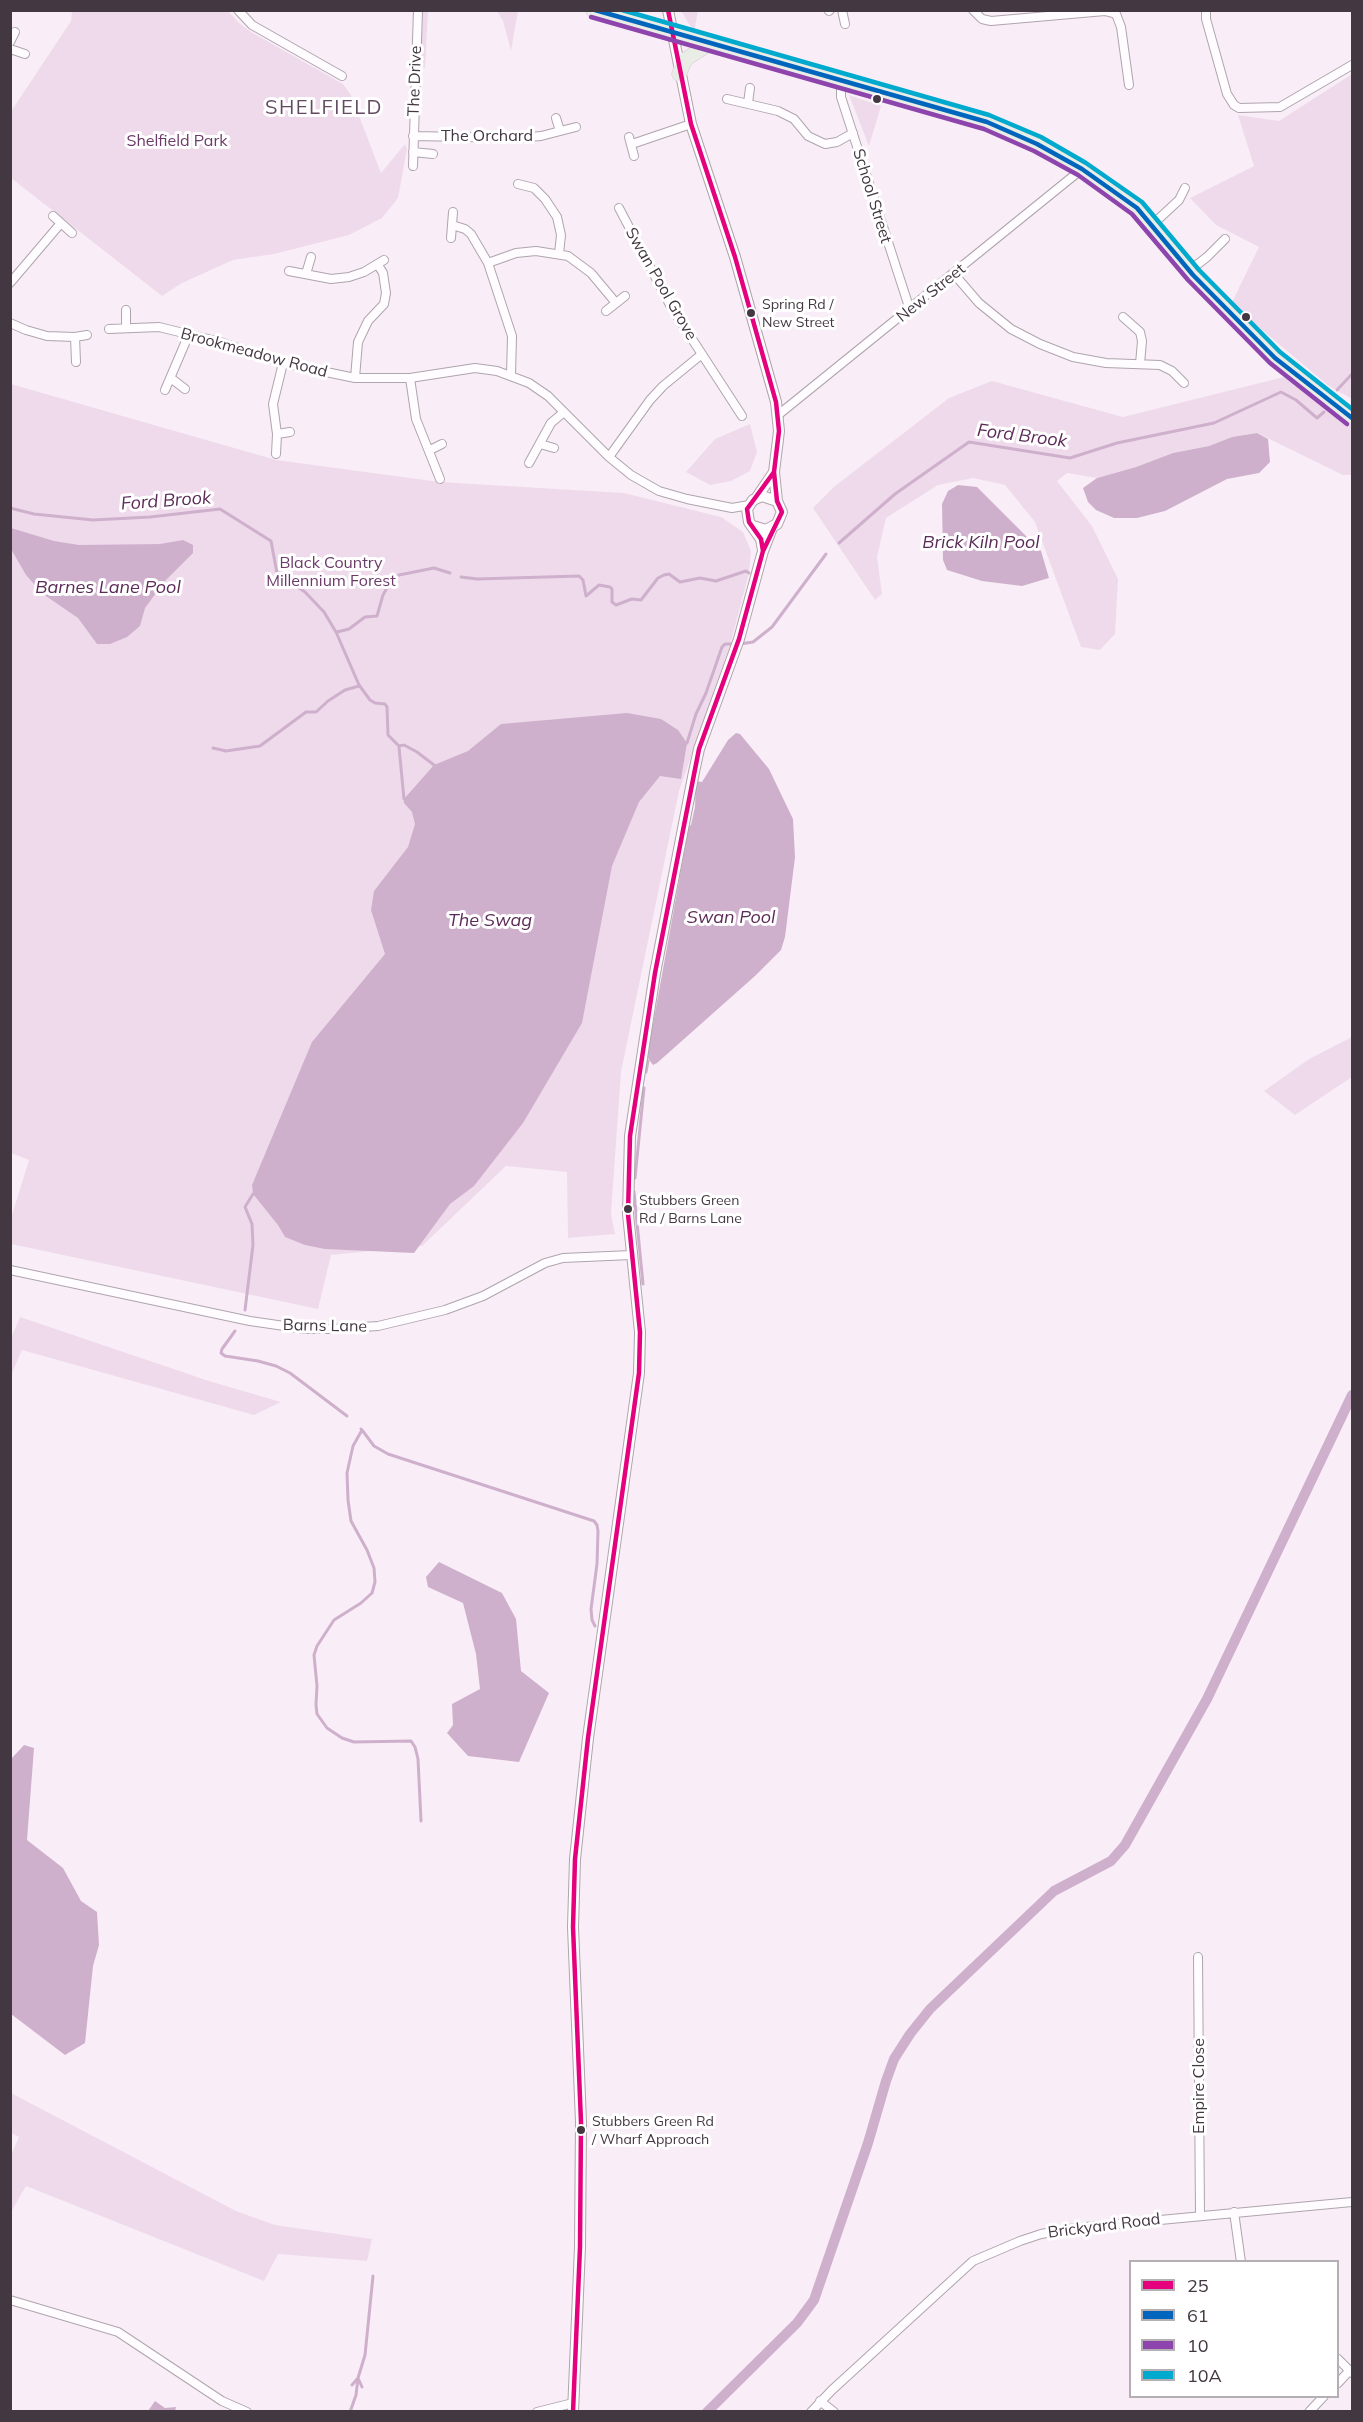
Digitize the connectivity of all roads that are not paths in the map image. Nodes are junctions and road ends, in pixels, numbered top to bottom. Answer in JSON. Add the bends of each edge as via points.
{"nodes":[{"id":1,"x":238,"y":10,"type":"edge"},
{"id":2,"x":418,"y":10,"type":"edge"},
{"id":3,"x":593,"y":10,"type":"edge"},
{"id":4,"x":668,"y":10,"type":"edge"},
{"id":5,"x":842,"y":10,"type":"edge"},
{"id":6,"x":973,"y":10,"type":"edge"},
{"id":7,"x":1206,"y":10,"type":"edge"},
{"id":8,"x":845,"y":24,"type":"dead end"},
{"id":9,"x":15,"y":32,"type":"dead end"},
{"id":10,"x":671,"y":33,"type":"junction"},
{"id":11,"x":10,"y":42,"type":"edge"},
{"id":12,"x":709,"y":44,"type":"junction"},
{"id":13,"x":10,"y":49,"type":"edge"},
{"id":14,"x":24,"y":54,"type":"dead end"},
{"id":15,"x":337,"y":59,"type":"dead end"},
{"id":16,"x":1353,"y":64,"type":"edge"},
{"id":17,"x":332,"y":69,"type":"junction"},
{"id":18,"x":680,"y":74,"type":"junction"},
{"id":19,"x":342,"y":76,"type":"dead end"},
{"id":20,"x":841,"y":80,"type":"junction"},
{"id":21,"x":1129,"y":85,"type":"dead end"},
{"id":22,"x":750,"y":88,"type":"dead end"},
{"id":23,"x":726,"y":99,"type":"dead end"},
{"id":24,"x":748,"y":103,"type":"junction"},
{"id":25,"x":556,"y":118,"type":"dead end"},
{"id":26,"x":691,"y":124,"type":"junction"},
{"id":27,"x":576,"y":127,"type":"dead end"},
{"id":28,"x":560,"y":131,"type":"junction"},
{"id":29,"x":853,"y":133,"type":"junction"},
{"id":30,"x":413,"y":136,"type":"junction"},
{"id":31,"x":413,"y":152,"type":"junction"},
{"id":32,"x":433,"y":154,"type":"dead end"},
{"id":33,"x":634,"y":156,"type":"dead end"},
{"id":34,"x":412,"y":166,"type":"dead end"},
{"id":35,"x":1082,"y":169,"type":"junction"},
{"id":36,"x":538,"y":177,"type":"dead end"},
{"id":37,"x":518,"y":184,"type":"dead end"},
{"id":38,"x":534,"y":188,"type":"junction"},
{"id":39,"x":1185,"y":188,"type":"dead end"},
{"id":40,"x":1172,"y":190,"type":"dead end"},
{"id":41,"x":1180,"y":198,"type":"junction"},
{"id":42,"x":453,"y":212,"type":"dead end"},
{"id":43,"x":618,"y":214,"type":"dead end"},
{"id":44,"x":53,"y":216,"type":"dead end"},
{"id":45,"x":62,"y":223,"type":"junction"},
{"id":46,"x":452,"y":225,"type":"junction"},
{"id":47,"x":1152,"y":225,"type":"junction"},
{"id":48,"x":72,"y":233,"type":"dead end"},
{"id":49,"x":451,"y":238,"type":"dead end"},
{"id":50,"x":1225,"y":239,"type":"dead end"},
{"id":51,"x":559,"y":254,"type":"junction"},
{"id":52,"x":311,"y":257,"type":"dead end"},
{"id":53,"x":488,"y":262,"type":"junction"},
{"id":54,"x":289,"y":271,"type":"dead end"},
{"id":55,"x":1190,"y":271,"type":"junction"},
{"id":56,"x":306,"y":274,"type":"junction"},
{"id":57,"x":954,"y":274,"type":"junction"},
{"id":58,"x":10,"y":283,"type":"edge"},
{"id":59,"x":625,"y":296,"type":"dead end"},
{"id":60,"x":616,"y":303,"type":"junction"},
{"id":61,"x":126,"y":310,"type":"dead end"},
{"id":62,"x":910,"y":310,"type":"junction"},
{"id":63,"x":606,"y":311,"type":"dead end"},
{"id":64,"x":1123,"y":316,"type":"dead end"},
{"id":65,"x":10,"y":323,"type":"edge"},
{"id":66,"x":126,"y":327,"type":"junction"},
{"id":67,"x":109,"y":329,"type":"dead end"},
{"id":68,"x":189,"y":334,"type":"junction"},
{"id":69,"x":87,"y":335,"type":"dead end"},
{"id":70,"x":75,"y":338,"type":"junction"},
{"id":71,"x":702,"y":354,"type":"junction"},
{"id":72,"x":76,"y":362,"type":"dead end"},
{"id":73,"x":284,"y":363,"type":"junction"},
{"id":74,"x":1140,"y":364,"type":"junction"},
{"id":75,"x":511,"y":375,"type":"junction"},
{"id":76,"x":355,"y":378,"type":"junction"},
{"id":77,"x":410,"y":378,"type":"junction"},
{"id":78,"x":172,"y":379,"type":"junction"},
{"id":79,"x":1184,"y":382,"type":"dead end"},
{"id":80,"x":185,"y":389,"type":"dead end"},
{"id":81,"x":165,"y":390,"type":"dead end"},
{"id":82,"x":737,"y":408,"type":"junction"},
{"id":83,"x":564,"y":412,"type":"junction"},
{"id":84,"x":728,"y":414,"type":"dead end"},
{"id":85,"x":778,"y":415,"type":"junction"},
{"id":86,"x":742,"y":416,"type":"dead end"},
{"id":87,"x":1353,"y":418,"type":"edge"},
{"id":88,"x":290,"y":432,"type":"dead end"},
{"id":89,"x":277,"y":434,"type":"junction"},
{"id":90,"x":442,"y":444,"type":"dead end"},
{"id":91,"x":540,"y":444,"type":"junction"},
{"id":92,"x":554,"y":448,"type":"dead end"},
{"id":93,"x":430,"y":450,"type":"junction"},
{"id":94,"x":276,"y":454,"type":"dead end"},
{"id":95,"x":609,"y":457,"type":"junction"},
{"id":96,"x":529,"y":463,"type":"dead end"},
{"id":97,"x":774,"y":472,"type":"junction"},
{"id":98,"x":440,"y":479,"type":"dead end"},
{"id":99,"x":753,"y":501,"type":"junction"},
{"id":100,"x":777,"y":501,"type":"junction"},
{"id":101,"x":732,"y":508,"type":"junction"},
{"id":102,"x":751,"y":524,"type":"junction"},
{"id":103,"x":772,"y":528,"type":"junction"},
{"id":104,"x":763,"y":550,"type":"junction"},
{"id":105,"x":632,"y":1254,"type":"junction"},
{"id":106,"x":10,"y":1270,"type":"edge"},
{"id":107,"x":1198,"y":1957,"type":"dead end"},
{"id":108,"x":1353,"y":2202,"type":"edge"},
{"id":109,"x":1234,"y":2212,"type":"junction"},
{"id":110,"x":1200,"y":2215,"type":"junction"},
{"id":111,"x":1241,"y":2260,"type":"edge"},
{"id":112,"x":10,"y":2300,"type":"edge"},
{"id":113,"x":1339,"y":2360,"type":"edge"},
{"id":114,"x":1351,"y":2372,"type":"edge"},
{"id":115,"x":1339,"y":2382,"type":"edge"},
{"id":116,"x":1323,"y":2398,"type":"edge"},
{"id":117,"x":820,"y":2401,"type":"junction"},
{"id":118,"x":573,"y":2407,"type":"edge"},
{"id":119,"x":248,"y":2412,"type":"edge"},
{"id":120,"x":537,"y":2412,"type":"edge"},
{"id":121,"x":811,"y":2412,"type":"edge"},
{"id":122,"x":834,"y":2412,"type":"edge"},
{"id":123,"x":1309,"y":2412,"type":"edge"}],
"edges":[{"from":1,"to":17,"type":"street","via":[[252,25]]},
{"from":2,"to":30,"type":"street","name":"The Drive"},
{"from":3,"to":10,"type":"highway"},
{"from":4,"to":10,"type":"street"},
{"from":5,"to":8,"type":"street"},
{"from":6,"to":21,"type":"street","via":[[991,21],[1105,11],[1116,14],[1122,27]]},
{"from":7,"to":16,"type":"street","via":[[1227,94],[1239,108],[1280,107]]},
{"from":9,"to":11,"type":"street"},
{"from":10,"to":12,"type":"highway"},
{"from":10,"to":18,"type":"street"},
{"from":12,"to":18,"type":"highway","via":[[686,59]]},
{"from":12,"to":20,"type":"highway"},
{"from":13,"to":14,"type":"street"},
{"from":15,"to":17,"type":"street"},
{"from":17,"to":19,"type":"street"},
{"from":18,"to":26,"type":"street"},
{"from":20,"to":29,"type":"street","name":"School Street","via":[[841,97]]},
{"from":20,"to":35,"type":"highway","via":[[987,122]]},
{"from":22,"to":24,"type":"street"},
{"from":23,"to":24,"type":"street"},
{"from":24,"to":29,"type":"street","via":[[794,119],[808,136],[825,144]]},
{"from":25,"to":28,"type":"street","name":"The Orchard"},
{"from":26,"to":33,"type":"street","via":[[630,141]]},
{"from":26,"to":85,"type":"street","via":[[735,257]]},
{"from":27,"to":28,"type":"street","name":"The Orchard"},
{"from":28,"to":30,"type":"street","name":"The Orchard","via":[[517,138]]},
{"from":29,"to":62,"type":"street","name":"School Street"},
{"from":30,"to":31,"type":"street","name":"The Drive"},
{"from":31,"to":32,"type":"street"},
{"from":31,"to":34,"type":"street","name":"The Drive"},
{"from":35,"to":47,"type":"highway","via":[[1137,208]]},
{"from":35,"to":57,"type":"street","name":"New Street"},
{"from":36,"to":38,"type":"street"},
{"from":37,"to":38,"type":"street"},
{"from":38,"to":51,"type":"street","via":[[556,217],[561,235]]},
{"from":39,"to":41,"type":"street"},
{"from":40,"to":41,"type":"street"},
{"from":41,"to":47,"type":"street"},
{"from":42,"to":46,"type":"street"},
{"from":43,"to":71,"type":"street","name":"Swan Pool Grove"},
{"from":44,"to":45,"type":"street"},
{"from":45,"to":48,"type":"street"},
{"from":45,"to":58,"type":"street"},
{"from":46,"to":49,"type":"street"},
{"from":46,"to":53,"type":"street","via":[[471,234]]},
{"from":47,"to":55,"type":"highway"},
{"from":50,"to":55,"type":"street"},
{"from":51,"to":53,"type":"street","via":[[536,250]]},
{"from":51,"to":60,"type":"street","via":[[591,273]]},
{"from":52,"to":56,"type":"street"},
{"from":53,"to":75,"type":"street","via":[[512,336]]},
{"from":54,"to":56,"type":"street"},
{"from":55,"to":87,"type":"highway","via":[[1275,358]]},
{"from":56,"to":76,"type":"street","via":[[331,279],[349,277],[381,262],[384,304],[360,336]]},
{"from":57,"to":62,"type":"street","name":"New Street"},
{"from":57,"to":74,"type":"street","via":[[979,303],[1011,329],[1041,344],[1073,357]]},
{"from":59,"to":60,"type":"street"},
{"from":60,"to":63,"type":"street"},
{"from":61,"to":66,"type":"street"},
{"from":62,"to":85,"type":"street","name":"New Street"},
{"from":64,"to":74,"type":"street","via":[[1140,332]]},
{"from":65,"to":70,"type":"street","via":[[47,336]]},
{"from":66,"to":67,"type":"street","name":"Brookmeadow Road"},
{"from":66,"to":68,"type":"street","name":"Brookmeadow Road","via":[[159,327]]},
{"from":68,"to":73,"type":"street","name":"Brookmeadow Road"},
{"from":68,"to":78,"type":"street"},
{"from":69,"to":70,"type":"street"},
{"from":70,"to":72,"type":"street"},
{"from":71,"to":82,"type":"street","name":"Swan Pool Grove"},
{"from":71,"to":95,"type":"street","name":"Swan Pool Grove","via":[[650,400]]},
{"from":73,"to":76,"type":"street","name":"Brookmeadow Road"},
{"from":73,"to":89,"type":"street","via":[[273,404]]},
{"from":74,"to":79,"type":"street","via":[[1160,365]]},
{"from":75,"to":77,"type":"street","name":"Brookmeadow Road","via":[[475,368]]},
{"from":75,"to":83,"type":"street","name":"Brookmeadow Road","via":[[548,396]]},
{"from":76,"to":77,"type":"street","name":"Brookmeadow Road"},
{"from":77,"to":93,"type":"street","via":[[416,419]]},
{"from":78,"to":80,"type":"street"},
{"from":78,"to":81,"type":"street"},
{"from":82,"to":84,"type":"street"},
{"from":82,"to":86,"type":"street","name":"Swan Pool Grove"},
{"from":83,"to":91,"type":"street","via":[[551,423]]},
{"from":83,"to":95,"type":"street","name":"Brookmeadow Road"},
{"from":85,"to":97,"type":"street"},
{"from":88,"to":89,"type":"street"},
{"from":89,"to":94,"type":"street"},
{"from":90,"to":93,"type":"street"},
{"from":91,"to":92,"type":"street"},
{"from":91,"to":96,"type":"street"},
{"from":93,"to":98,"type":"street"},
{"from":95,"to":101,"type":"street","name":"Brookmeadow Road","via":[[659,491]]},
{"from":97,"to":99,"type":"street"},
{"from":97,"to":100,"type":"street"},
{"from":99,"to":100,"type":"street","via":[[766,496]]},
{"from":99,"to":101,"type":"street","name":"Brookmeadow Road"},
{"from":99,"to":102,"type":"street","via":[[747,515]]},
{"from":100,"to":103,"type":"street","via":[[781,518]]},
{"from":101,"to":102,"type":"street","name":"Brookmeadow Road"},
{"from":102,"to":103,"type":"street","via":[[766,530]]},
{"from":102,"to":104,"type":"street"},
{"from":103,"to":104,"type":"street"},
{"from":104,"to":105,"type":"street","via":[[739,639],[699,749],[653,985],[630,1136],[628,1214]]},
{"from":105,"to":106,"type":"street","name":"Barns Lane","via":[[562,1258],[445,1310],[378,1326],[331,1329],[250,1321]]},
{"from":105,"to":118,"type":"street","via":[[640,1332],[639,1374],[591,1714],[575,1859],[573,1927],[581,2133]]},
{"from":107,"to":110,"type":"street","name":"Empire Close"},
{"from":108,"to":109,"type":"street","name":"Brickyard Road"},
{"from":109,"to":110,"type":"street","name":"Brickyard Road"},
{"from":109,"to":111,"type":"street"},
{"from":110,"to":117,"type":"street","name":"Brickyard Road","via":[[1041,2234],[973,2261]]},
{"from":112,"to":119,"type":"street","via":[[118,2332],[222,2401]]},
{"from":113,"to":114,"type":"street"},
{"from":114,"to":115,"type":"street"},
{"from":116,"to":123,"type":"street"},
{"from":117,"to":121,"type":"street","name":"Brickyard Road"},
{"from":117,"to":122,"type":"street"},
{"from":118,"to":120,"type":"street"}]}
